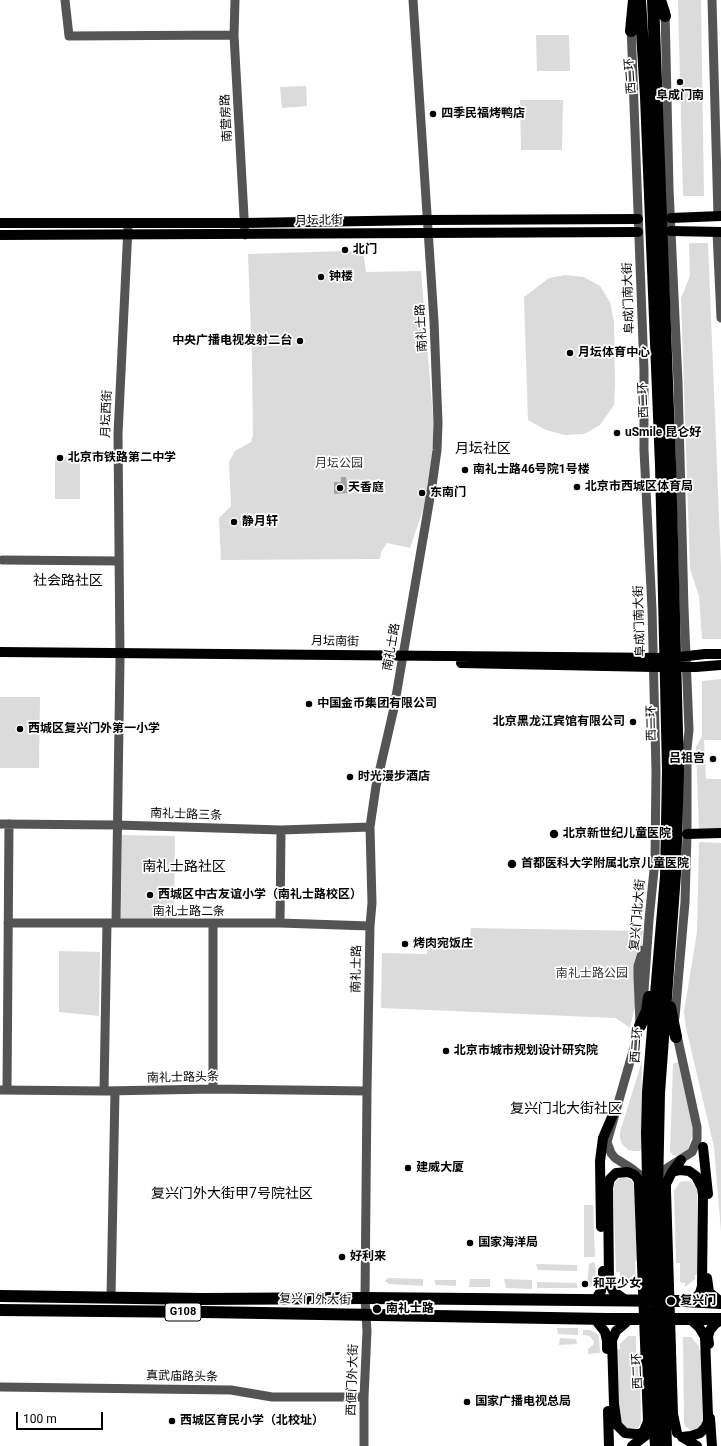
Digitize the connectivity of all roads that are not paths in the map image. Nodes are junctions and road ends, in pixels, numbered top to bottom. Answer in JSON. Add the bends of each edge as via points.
{"nodes":[{"id":1,"x":64,"y":0,"type":"edge"},
{"id":2,"x":235,"y":0,"type":"edge"},
{"id":3,"x":414,"y":0,"type":"edge"},
{"id":4,"x":630,"y":0,"type":"edge"},
{"id":5,"x":634,"y":0,"type":"edge"},
{"id":6,"x":640,"y":0,"type":"edge"},
{"id":7,"x":653,"y":0,"type":"edge"},
{"id":8,"x":660,"y":0,"type":"edge"},
{"id":9,"x":665,"y":0,"type":"edge"},
{"id":10,"x":712,"y":0,"type":"edge"},
{"id":11,"x":665,"y":16,"type":"junction"},
{"id":12,"x":631,"y":31,"type":"junction"},
{"id":13,"x":234,"y":35,"type":"junction"},
{"id":14,"x":651,"y":96,"type":"junction"},
{"id":15,"x":669,"y":189,"type":"junction"},
{"id":16,"x":637,"y":190,"type":"junction"},
{"id":17,"x":719,"y":216,"type":"edge"},
{"id":18,"x":671,"y":218,"type":"junction"},
{"id":19,"x":638,"y":219,"type":"junction"},
{"id":20,"x":427,"y":220,"type":"junction"},
{"id":21,"x":245,"y":223,"type":"junction"},
{"id":22,"x":0,"y":224,"type":"edge"},
{"id":23,"x":128,"y":224,"type":"junction"},
{"id":24,"x":671,"y":231,"type":"junction"},
{"id":25,"x":638,"y":232,"type":"junction"},
{"id":26,"x":719,"y":232,"type":"edge"},
{"id":27,"x":428,"y":233,"type":"junction"},
{"id":28,"x":129,"y":234,"type":"junction"},
{"id":29,"x":0,"y":235,"type":"edge"},
{"id":30,"x":245,"y":235,"type":"junction"},
{"id":31,"x":721,"y":318,"type":"edge"},
{"id":32,"x":2,"y":560,"type":"dead end"},
{"id":33,"x":119,"y":561,"type":"junction"},
{"id":34,"x":652,"y":608,"type":"junction"},
{"id":35,"x":668,"y":608,"type":"junction"},
{"id":36,"x":684,"y":608,"type":"junction"},
{"id":37,"x":0,"y":652,"type":"edge"},
{"id":38,"x":721,"y":654,"type":"edge"},
{"id":39,"x":120,"y":656,"type":"junction"},
{"id":40,"x":0,"y":658,"type":"edge"},
{"id":41,"x":402,"y":659,"type":"junction"},
{"id":42,"x":654,"y":662,"type":"junction"},
{"id":43,"x":670,"y":662,"type":"junction"},
{"id":44,"x":686,"y":662,"type":"junction"},
{"id":45,"x":721,"y":665,"type":"edge"},
{"id":46,"x":4,"y":824,"type":"edge"},
{"id":47,"x":117,"y":825,"type":"junction"},
{"id":48,"x":370,"y":827,"type":"junction"},
{"id":49,"x":281,"y":830,"type":"junction"},
{"id":50,"x":721,"y":833,"type":"edge"},
{"id":51,"x":688,"y":834,"type":"junction"},
{"id":52,"x":8,"y":923,"type":"junction"},
{"id":53,"x":112,"y":923,"type":"junction"},
{"id":54,"x":280,"y":923,"type":"junction"},
{"id":55,"x":214,"y":924,"type":"junction"},
{"id":56,"x":370,"y":926,"type":"junction"},
{"id":57,"x":662,"y":980,"type":"junction"},
{"id":58,"x":640,"y":1026,"type":"junction"},
{"id":59,"x":676,"y":1037,"type":"junction"},
{"id":60,"x":213,"y":1089,"type":"junction"},
{"id":61,"x":3,"y":1090,"type":"edge"},
{"id":62,"x":104,"y":1091,"type":"junction"},
{"id":63,"x":115,"y":1091,"type":"junction"},
{"id":64,"x":367,"y":1091,"type":"junction"},
{"id":65,"x":615,"y":1110,"type":"junction"},
{"id":66,"x":697,"y":1127,"type":"junction"},
{"id":67,"x":703,"y":1147,"type":"joint"},
{"id":68,"x":681,"y":1160,"type":"junction"},
{"id":69,"x":630,"y":1167,"type":"junction"},
{"id":70,"x":672,"y":1172,"type":"junction"},
{"id":71,"x":637,"y":1178,"type":"junction"},
{"id":72,"x":653,"y":1192,"type":"junction"},
{"id":73,"x":0,"y":1296,"type":"edge"},
{"id":74,"x":111,"y":1297,"type":"junction"},
{"id":75,"x":366,"y":1298,"type":"junction"},
{"id":76,"x":589,"y":1301,"type":"junction"},
{"id":77,"x":633,"y":1301,"type":"junction"},
{"id":78,"x":684,"y":1301,"type":"junction"},
{"id":79,"x":721,"y":1303,"type":"edge"},
{"id":80,"x":0,"y":1310,"type":"edge"},
{"id":81,"x":366,"y":1315,"type":"junction"},
{"id":82,"x":594,"y":1318,"type":"junction"},
{"id":83,"x":635,"y":1319,"type":"junction"},
{"id":84,"x":690,"y":1319,"type":"junction"},
{"id":85,"x":721,"y":1320,"type":"edge"},
{"id":86,"x":0,"y":1387,"type":"edge"},
{"id":87,"x":364,"y":1397,"type":"junction"},
{"id":88,"x":653,"y":1403,"type":"junction"},
{"id":89,"x":665,"y":1419,"type":"junction"},
{"id":90,"x":680,"y":1435,"type":"junction"},
{"id":91,"x":364,"y":1446,"type":"edge"},
{"id":92,"x":609,"y":1446,"type":"edge"},
{"id":93,"x":632,"y":1446,"type":"edge"},
{"id":94,"x":656,"y":1446,"type":"edge"},
{"id":95,"x":666,"y":1446,"type":"edge"},
{"id":96,"x":697,"y":1446,"type":"edge"},
{"id":97,"x":712,"y":1446,"type":"edge"}],
"edges":[{"from":1,"to":13,"type":"street","via":[[69,36]]},
{"from":2,"to":13,"type":"street","name":"南营房路"},
{"from":3,"to":20,"type":"street","name":"南礼士路"},
{"from":4,"to":12,"type":"street","name":"阜成门南大街"},
{"from":5,"to":12,"type":"highway"},
{"from":6,"to":14,"type":"highway","name":"西二环"},
{"from":7,"to":14,"type":"highway","name":"西二环"},
{"from":8,"to":11,"type":"highway"},
{"from":9,"to":11,"type":"street"},
{"from":10,"to":17,"type":"street"},
{"from":11,"to":15,"type":"street"},
{"from":12,"to":16,"type":"street","name":"阜成门南大街"},
{"from":13,"to":21,"type":"street","name":"南营房路"},
{"from":14,"to":57,"type":"highway","name":"西二环","via":[[669,449],[676,874]]},
{"from":15,"to":16,"type":"street"},
{"from":15,"to":18,"type":"street"},
{"from":16,"to":19,"type":"street","name":"阜成门南大街"},
{"from":17,"to":18,"type":"main road"},
{"from":18,"to":19,"type":"street"},
{"from":18,"to":24,"type":"street"},
{"from":19,"to":20,"type":"main road","name":"月坛北街"},
{"from":19,"to":25,"type":"street","name":"阜成门南大街"},
{"from":20,"to":21,"type":"main road","name":"月坛北街"},
{"from":20,"to":27,"type":"street","name":"南礼士路"},
{"from":21,"to":23,"type":"main road","name":"月坛北街"},
{"from":21,"to":30,"type":"street","name":"南营房路"},
{"from":22,"to":23,"type":"main road","name":"月坛北街"},
{"from":23,"to":28,"type":"street","name":"月坛西街"},
{"from":24,"to":25,"type":"street"},
{"from":24,"to":26,"type":"main road"},
{"from":24,"to":36,"type":"street"},
{"from":25,"to":27,"type":"main road","name":"月坛北街"},
{"from":25,"to":34,"type":"street","name":"阜成门南大街","via":[[644,370],[644,450]]},
{"from":26,"to":31,"type":"street"},
{"from":27,"to":30,"type":"main road","name":"月坛北街"},
{"from":27,"to":41,"type":"street","name":"南礼士路","via":[[434,321],[437,450]]},
{"from":28,"to":29,"type":"main road","name":"月坛北街"},
{"from":28,"to":30,"type":"main road","name":"月坛北街"},
{"from":28,"to":33,"type":"street","name":"月坛西街","via":[[118,434]]},
{"from":32,"to":33,"type":"street"},
{"from":33,"to":39,"type":"street","name":"月坛西街"},
{"from":34,"to":35,"type":"street"},
{"from":34,"to":42,"type":"street","name":"阜成门南大街"},
{"from":35,"to":36,"type":"street"},
{"from":35,"to":43,"type":"street"},
{"from":36,"to":44,"type":"street"},
{"from":37,"to":39,"type":"main road","name":"月坛南街"},
{"from":38,"to":44,"type":"main road"},
{"from":39,"to":40,"type":"main road","name":"月坛南街"},
{"from":39,"to":41,"type":"main road","name":"月坛南街"},
{"from":39,"to":47,"type":"street","name":"月坛西街"},
{"from":41,"to":42,"type":"main road","name":"月坛南街"},
{"from":41,"to":48,"type":"street","name":"南礼士路"},
{"from":42,"to":43,"type":"main road","name":"月坛南街"},
{"from":42,"to":58,"type":"street","name":"复兴门北大街","via":[[656,860],[649,920],[638,966]]},
{"from":43,"to":44,"type":"main road","name":"月坛南街"},
{"from":44,"to":45,"type":"main road"},
{"from":44,"to":51,"type":"street","via":[[689,730]]},
{"from":46,"to":47,"type":"street","name":"南礼士路三条"},
{"from":46,"to":52,"type":"street"},
{"from":47,"to":49,"type":"street","name":"南礼士路三条"},
{"from":47,"to":53,"type":"street","name":"月坛西街"},
{"from":48,"to":49,"type":"street","name":"南礼士路三条"},
{"from":48,"to":56,"type":"street","name":"南礼士路"},
{"from":49,"to":54,"type":"street"},
{"from":50,"to":51,"type":"main road"},
{"from":51,"to":59,"type":"street","via":[[686,971],[675,1010]]},
{"from":52,"to":53,"type":"street","name":"南礼士路二条"},
{"from":52,"to":61,"type":"street"},
{"from":53,"to":55,"type":"street","name":"南礼士路二条"},
{"from":53,"to":62,"type":"street","name":"月坛西街"},
{"from":54,"to":55,"type":"street","name":"南礼士路二条"},
{"from":54,"to":56,"type":"street","name":"南礼士路二条"},
{"from":55,"to":60,"type":"street"},
{"from":56,"to":64,"type":"street","name":"南礼士路"},
{"from":57,"to":58,"type":"highway","via":[[650,989],[647,1011]]},
{"from":57,"to":59,"type":"highway"},
{"from":57,"to":72,"type":"highway","name":"西二环","via":[[648,1092],[647,1133]]},
{"from":58,"to":65,"type":"street"},
{"from":59,"to":66,"type":"street"},
{"from":60,"to":63,"type":"street","name":"南礼士路头条"},
{"from":60,"to":64,"type":"street","name":"南礼士路头条"},
{"from":61,"to":62,"type":"street","name":"南礼士路头条"},
{"from":62,"to":63,"type":"street","name":"南礼士路头条"},
{"from":63,"to":74,"type":"street"},
{"from":64,"to":75,"type":"street","name":"南礼士路"},
{"from":65,"to":69,"type":"street","via":[[608,1142],[609,1149],[615,1158]]},
{"from":65,"to":76,"type":"main road","via":[[603,1138],[599,1173],[603,1280],[598,1296]]},
{"from":66,"to":67,"type":"street"},
{"from":66,"to":68,"type":"street","via":[[695,1147]]},
{"from":67,"to":79,"type":"main road","via":[[708,1195],[707,1286],[713,1297]]},
{"from":68,"to":70,"type":"main road"},
{"from":68,"to":72,"type":"street","via":[[664,1170]]},
{"from":69,"to":71,"type":"main road"},
{"from":69,"to":72,"type":"street"},
{"from":70,"to":78,"type":"main road","via":[[689,1171],[696,1176],[700,1181],[703,1195],[702,1286],[695,1299]]},
{"from":70,"to":90,"type":"main road","via":[[666,1184],[666,1191],[673,1414]]},
{"from":71,"to":77,"type":"main road","via":[[628,1172],[616,1173],[610,1179],[608,1187],[609,1282],[613,1291]]},
{"from":71,"to":83,"type":"main road","via":[[640,1194],[648,1421],[640,1434],[625,1433],[617,1425],[614,1404],[612,1340],[616,1331]]},
{"from":72,"to":88,"type":"highway","name":"西二环"},
{"from":72,"to":89,"type":"highway","name":"西二环"},
{"from":73,"to":74,"type":"highway","name":"复兴门外大街","number":"G108"},
{"from":74,"to":75,"type":"highway","name":"复兴门外大街","number":"G108"},
{"from":75,"to":76,"type":"highway","name":"复兴门外大街","number":"G108"},
{"from":75,"to":81,"type":"street","name":"西便门外大街"},
{"from":76,"to":77,"type":"highway","name":"复兴门外大街","number":"G108"},
{"from":77,"to":78,"type":"highway","name":"复兴门外大街"},
{"from":78,"to":79,"type":"highway","name":"复兴门外大街"},
{"from":80,"to":81,"type":"highway","name":"复兴门外大街","number":"G108"},
{"from":81,"to":82,"type":"highway","name":"复兴门外大街","number":"G108"},
{"from":81,"to":87,"type":"street","name":"西便门外大街"},
{"from":82,"to":83,"type":"highway","name":"复兴门外大街","number":"G108"},
{"from":82,"to":92,"type":"main road","via":[[601,1326],[607,1341]]},
{"from":83,"to":84,"type":"highway","name":"复兴门外大街"},
{"from":84,"to":85,"type":"highway","name":"复兴门外大街"},
{"from":84,"to":90,"type":"main road","via":[[705,1337],[708,1422],[700,1433],[691,1436]]},
{"from":85,"to":97,"type":"main road","via":[[710,1330],[708,1337]]},
{"from":86,"to":87,"type":"street","name":"真武庙路头条","via":[[231,1390],[272,1397]]},
{"from":87,"to":91,"type":"street","name":"西便门外大街"},
{"from":88,"to":93,"type":"main road","via":[[649,1432]]},
{"from":88,"to":94,"type":"highway","name":"西二环"},
{"from":89,"to":90,"type":"main road"},
{"from":89,"to":95,"type":"highway","name":"西二环"},
{"from":90,"to":96,"type":"main road"}]}
